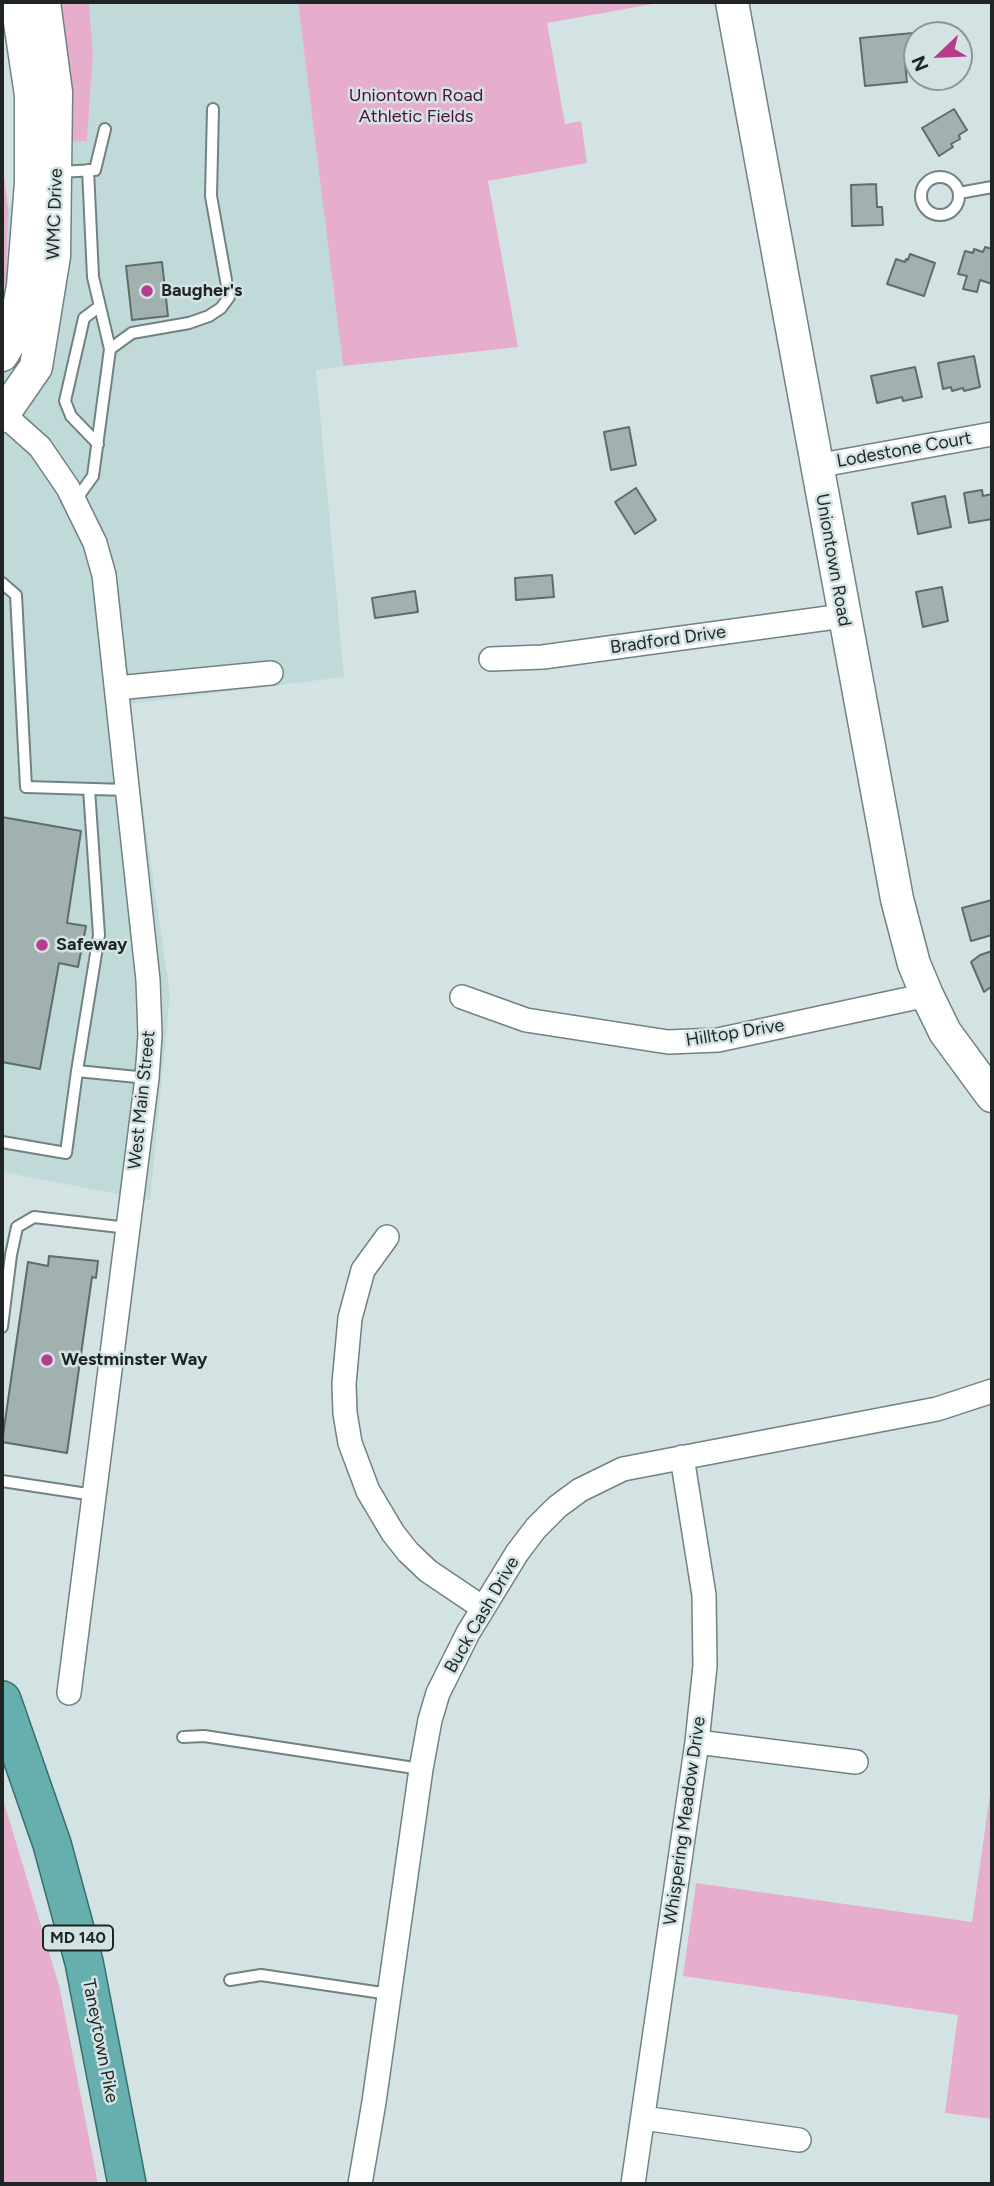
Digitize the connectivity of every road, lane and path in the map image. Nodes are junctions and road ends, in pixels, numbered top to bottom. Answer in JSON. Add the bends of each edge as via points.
{"nodes":[{"id":1,"x":17,"y":2,"type":"edge"},
{"id":2,"x":44,"y":2,"type":"edge"},
{"id":3,"x":732,"y":2,"type":"edge"},
{"id":4,"x":213,"y":110,"type":"dead end"},
{"id":5,"x":105,"y":129,"type":"dead end"},
{"id":6,"x":58,"y":175,"type":"junction"},
{"id":7,"x":992,"y":187,"type":"edge"},
{"id":8,"x":959,"y":193,"type":"dead end"},
{"id":9,"x":100,"y":306,"type":"junction"},
{"id":10,"x":110,"y":349,"type":"junction"},
{"id":11,"x":2,"y":355,"type":"edge"},
{"id":12,"x":2,"y":414,"type":"edge"},
{"id":13,"x":992,"y":434,"type":"edge"},
{"id":14,"x":98,"y":444,"type":"junction"},
{"id":15,"x":816,"y":466,"type":"junction"},
{"id":16,"x":75,"y":501,"type":"junction"},
{"id":17,"x":2,"y":583,"type":"edge"},
{"id":18,"x":843,"y":615,"type":"junction"},
{"id":19,"x":491,"y":659,"type":"dead end"},
{"id":20,"x":271,"y":673,"type":"dead end"},
{"id":21,"x":117,"y":688,"type":"junction"},
{"id":22,"x":89,"y":789,"type":"junction"},
{"id":23,"x":127,"y":790,"type":"junction"},
{"id":24,"x":927,"y":995,"type":"junction"},
{"id":25,"x":462,"y":997,"type":"dead end"},
{"id":26,"x":77,"y":1071,"type":"junction"},
{"id":27,"x":147,"y":1078,"type":"junction"},
{"id":28,"x":992,"y":1096,"type":"edge"},
{"id":29,"x":2,"y":1142,"type":"edge"},
{"id":30,"x":128,"y":1228,"type":"junction"},
{"id":31,"x":387,"y":1237,"type":"dead end"},
{"id":32,"x":2,"y":1327,"type":"edge"},
{"id":33,"x":992,"y":1391,"type":"edge"},
{"id":34,"x":682,"y":1457,"type":"junction"},
{"id":35,"x":2,"y":1481,"type":"edge"},
{"id":36,"x":94,"y":1495,"type":"junction"},
{"id":37,"x":483,"y":1608,"type":"junction"},
{"id":38,"x":69,"y":1693,"type":"dead end"},
{"id":39,"x":2,"y":1700,"type":"edge"},
{"id":40,"x":183,"y":1737,"type":"dead end"},
{"id":41,"x":697,"y":1742,"type":"junction"},
{"id":42,"x":856,"y":1762,"type":"dead end"},
{"id":43,"x":421,"y":1769,"type":"junction"},
{"id":44,"x":230,"y":1980,"type":"dead end"},
{"id":45,"x":389,"y":1994,"type":"junction"},
{"id":46,"x":643,"y":2118,"type":"junction"},
{"id":47,"x":799,"y":2140,"type":"dead end"},
{"id":48,"x":127,"y":2184,"type":"edge"},
{"id":49,"x":360,"y":2184,"type":"edge"},
{"id":50,"x":633,"y":2184,"type":"edge"}],
"edges":[{"from":1,"to":6,"type":"main road","name":"WMC Drive","via":[[31,95]]},
{"from":2,"to":6,"type":"main road","name":"WMC Drive","via":[[56,92]]},
{"from":3,"to":15,"type":"main road","name":"Uniontown Road"},
{"from":4,"to":10,"type":"lane","via":[[211,196],[229,297],[209,316],[132,332]]},
{"from":5,"to":6,"type":"lane","via":[[95,170]]},
{"from":6,"to":9,"type":"lane"},
{"from":6,"to":11,"type":"main road","name":"WMC Drive","via":[[23,286],[14,335]]},
{"from":6,"to":12,"type":"main road","name":"WMC Drive","via":[[54,256],[36,367]]},
{"from":7,"to":8,"type":"lane"},
{"from":9,"to":10,"type":"lane"},
{"from":9,"to":14,"type":"lane","via":[[84,318],[65,401],[71,416]]},
{"from":10,"to":14,"type":"lane"},
{"from":12,"to":16,"type":"street","name":"West Main Street","via":[[40,447]]},
{"from":13,"to":15,"type":"street","name":"Lodestone Court"},
{"from":14,"to":16,"type":"lane","via":[[93,476]]},
{"from":15,"to":18,"type":"main road","name":"Uniontown Road"},
{"from":16,"to":21,"type":"street","name":"West Main Street","via":[[104,575]]},
{"from":17,"to":22,"type":"lane","via":[[16,595],[26,787]]},
{"from":18,"to":19,"type":"street","name":"Bradford Drive","via":[[543,657]]},
{"from":18,"to":24,"type":"main road","name":"Uniontown Road","via":[[897,899]]},
{"from":20,"to":21,"type":"street"},
{"from":21,"to":23,"type":"street","name":"West Main Street"},
{"from":22,"to":23,"type":"lane"},
{"from":22,"to":26,"type":"lane","via":[[99,935]]},
{"from":23,"to":27,"type":"street","name":"West Main Street","via":[[148,980]]},
{"from":24,"to":25,"type":"street","name":"Hilltop Drive","via":[[718,1040],[668,1042],[526,1020]]},
{"from":24,"to":28,"type":"main road","name":"Uniontown Road","via":[[945,1032]]},
{"from":26,"to":27,"type":"lane"},
{"from":26,"to":29,"type":"lane","via":[[66,1153]]},
{"from":27,"to":30,"type":"street","name":"West Main Street"},
{"from":30,"to":32,"type":"lane","via":[[34,1217],[16,1227]]},
{"from":30,"to":36,"type":"street","name":"West Main Street"},
{"from":31,"to":37,"type":"street","via":[[363,1270],[350,1318],[344,1384],[351,1443],[368,1491],[393,1533],[428,1571]]},
{"from":33,"to":34,"type":"street","name":"Buck Cash Drive","via":[[937,1409]]},
{"from":34,"to":37,"type":"street","name":"Buck Cash Drive","via":[[623,1469],[557,1507],[517,1553]]},
{"from":34,"to":41,"type":"street","name":"Whispering Meadow Drive","via":[[706,1630]]},
{"from":35,"to":36,"type":"lane"},
{"from":36,"to":38,"type":"street","name":"West Main Street"},
{"from":37,"to":43,"type":"street","name":"Buck Cash Drive","via":[[438,1693]]},
{"from":39,"to":48,"type":"highway","name":"Taneytown Pike","number":"MD 140","via":[[52,1843],[84,1962]]},
{"from":40,"to":43,"type":"lane","via":[[204,1736]]},
{"from":41,"to":42,"type":"street"},
{"from":41,"to":46,"type":"street","name":"Whispering Meadow Drive"},
{"from":43,"to":45,"type":"street","name":"Buck Cash Drive"},
{"from":44,"to":45,"type":"lane","via":[[261,1975]]},
{"from":45,"to":49,"type":"street","name":"Buck Cash Drive"},
{"from":46,"to":47,"type":"street"},
{"from":46,"to":50,"type":"street","name":"Whispering Meadow Drive"}]}
